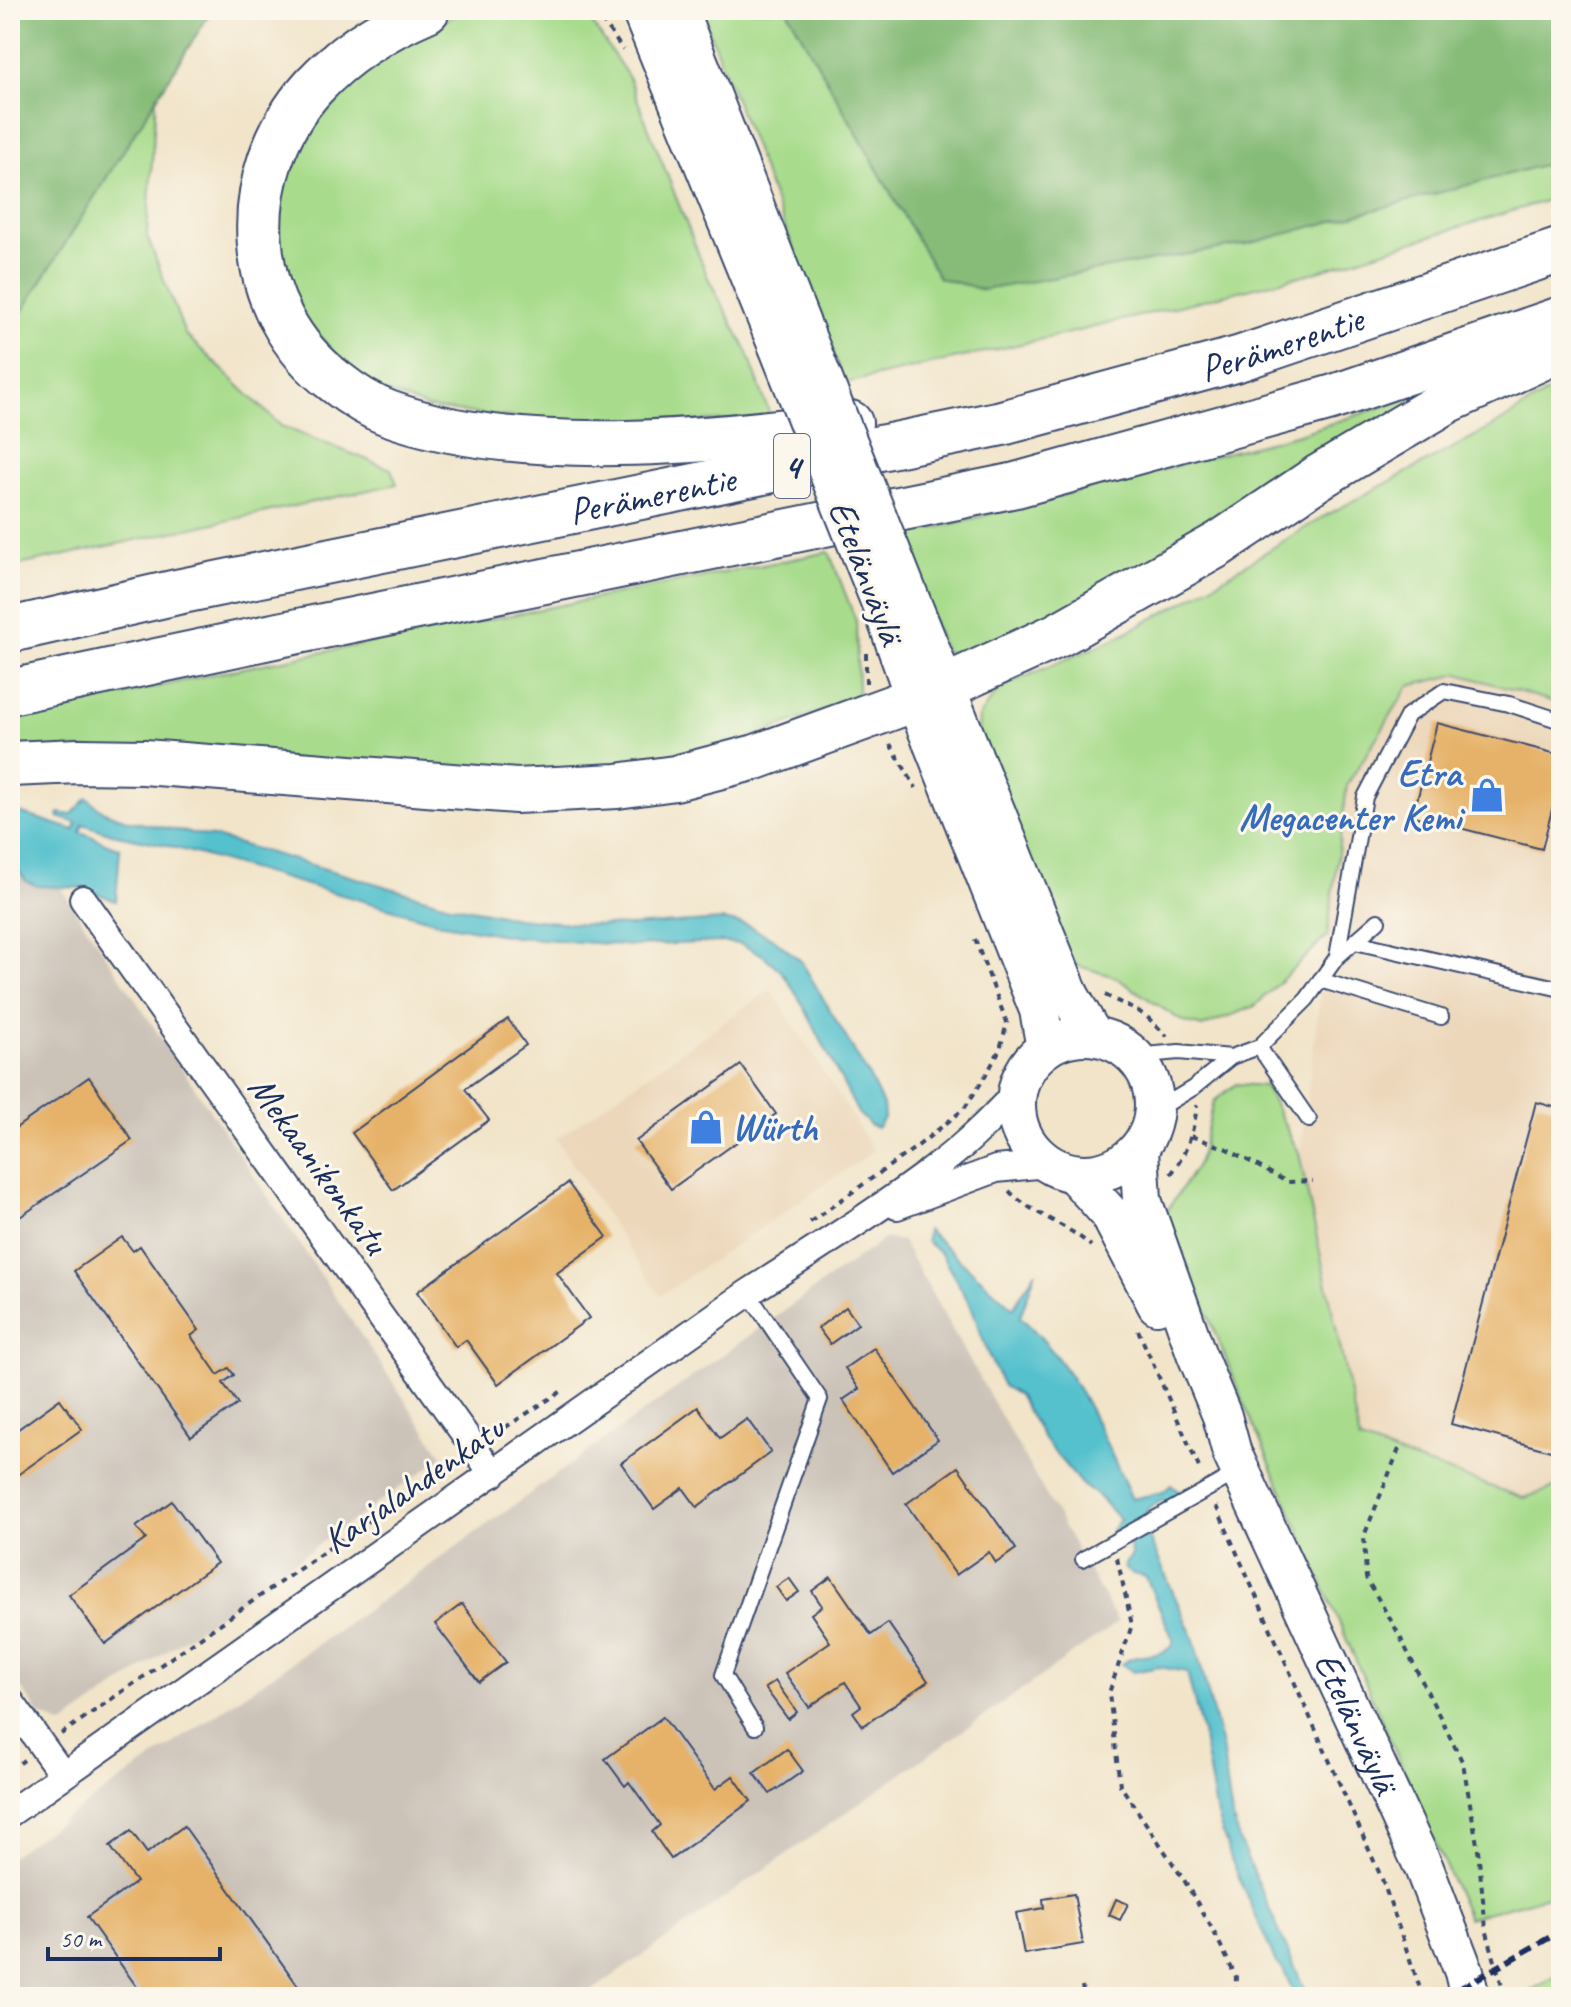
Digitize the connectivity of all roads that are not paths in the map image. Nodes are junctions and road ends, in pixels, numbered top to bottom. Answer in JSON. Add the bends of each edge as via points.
{"nodes":[{"id":1,"x":427,"y":10,"type":"edge"},
{"id":2,"x":641,"y":10,"type":"edge"},
{"id":3,"x":678,"y":10,"type":"edge"},
{"id":4,"x":1561,"y":250,"type":"edge"},
{"id":5,"x":1561,"y":319,"type":"edge"},
{"id":6,"x":791,"y":339,"type":"junction"},
{"id":7,"x":1561,"y":349,"type":"edge"},
{"id":8,"x":1238,"y":359,"type":"junction"},
{"id":9,"x":10,"y":630,"type":"edge"},
{"id":10,"x":10,"y":692,"type":"edge"},
{"id":11,"x":930,"y":693,"type":"junction"},
{"id":12,"x":1561,"y":721,"type":"edge"},
{"id":13,"x":10,"y":764,"type":"edge"},
{"id":14,"x":83,"y":899,"type":"dead end"},
{"id":15,"x":1378,"y":921,"type":"dead end"},
{"id":16,"x":1355,"y":942,"type":"junction"},
{"id":17,"x":1337,"y":957,"type":"junction"},
{"id":18,"x":1320,"y":980,"type":"junction"},
{"id":19,"x":1561,"y":989,"type":"edge"},
{"id":20,"x":1441,"y":1017,"type":"dead end"},
{"id":21,"x":1093,"y":1036,"type":"junction"},
{"id":22,"x":1259,"y":1047,"type":"junction"},
{"id":23,"x":1046,"y":1048,"type":"junction"},
{"id":24,"x":1134,"y":1056,"type":"junction"},
{"id":25,"x":1231,"y":1057,"type":"junction"},
{"id":26,"x":1017,"y":1092,"type":"junction"},
{"id":27,"x":1155,"y":1111,"type":"junction"},
{"id":28,"x":1309,"y":1120,"type":"dead end"},
{"id":29,"x":1139,"y":1150,"type":"junction"},
{"id":30,"x":1061,"y":1169,"type":"junction"},
{"id":31,"x":860,"y":1220,"type":"junction"},
{"id":32,"x":748,"y":1293,"type":"junction"},
{"id":33,"x":1227,"y":1471,"type":"junction"},
{"id":34,"x":493,"y":1474,"type":"junction"},
{"id":35,"x":1083,"y":1559,"type":"dead end"},
{"id":36,"x":10,"y":1701,"type":"edge"},
{"id":37,"x":755,"y":1727,"type":"dead end"},
{"id":38,"x":63,"y":1775,"type":"junction"},
{"id":39,"x":10,"y":1813,"type":"edge"},
{"id":40,"x":1470,"y":1997,"type":"edge"}],
"edges":[{"from":1,"to":8,"type":"highway","via":[[367,41],[312,88],[276,147],[259,213],[264,275],[293,341],[322,371],[383,411],[513,440],[765,435],[997,403],[1153,365]]},
{"from":2,"to":6,"type":"main road","name":"Etelänväylä"},
{"from":3,"to":6,"type":"main road","name":"Etelänväylä"},
{"from":4,"to":8,"type":"highway","name":"Perämerentie","number":"4"},
{"from":5,"to":10,"type":"highway","name":"Perämerentie","number":"4","via":[[1331,398],[1016,485]]},
{"from":6,"to":11,"type":"main road","name":"Etelänväylä","bridge":true},
{"from":7,"to":11,"type":"highway","via":[[1447,401],[1219,544],[1058,635]]},
{"from":8,"to":9,"type":"highway","name":"Perämerentie","number":"4","via":[[1002,423]]},
{"from":11,"to":13,"type":"highway","via":[[756,757],[675,778],[617,786],[516,791],[144,762]]},
{"from":11,"to":21,"type":"main road","name":"Etelänväylä"},
{"from":11,"to":23,"type":"main road","name":"Etelänväylä","via":[[1039,1010]]},
{"from":12,"to":17,"type":"lane","via":[[1444,691],[1408,715],[1365,797]]},
{"from":14,"to":34,"type":"street","name":"Mekaanikonkatu"},
{"from":15,"to":16,"type":"lane"},
{"from":16,"to":17,"type":"lane"},
{"from":16,"to":19,"type":"lane"},
{"from":17,"to":18,"type":"lane"},
{"from":18,"to":20,"type":"lane"},
{"from":18,"to":22,"type":"lane"},
{"from":21,"to":23,"type":"main road","via":[[1068,1038]]},
{"from":21,"to":24,"type":"main road"},
{"from":22,"to":25,"type":"lane"},
{"from":22,"to":28,"type":"lane"},
{"from":23,"to":26,"type":"main road","via":[[1027,1067]]},
{"from":24,"to":25,"type":"lane","via":[[1179,1052]]},
{"from":24,"to":27,"type":"main road","via":[[1151,1081]]},
{"from":25,"to":27,"type":"lane"},
{"from":26,"to":30,"type":"main road","via":[[1017,1120],[1028,1145]]},
{"from":26,"to":31,"type":"street","name":"Karjalahdenkatu","via":[[942,1163]]},
{"from":27,"to":29,"type":"main road"},
{"from":29,"to":30,"type":"main road","via":[[1110,1171],[1092,1175]]},
{"from":29,"to":33,"type":"main road","name":"Etelänväylä","via":[[1142,1200],[1222,1416]]},
{"from":30,"to":31,"type":"street","name":"Karjalahdenkatu","via":[[996,1169]]},
{"from":30,"to":33,"type":"main road","name":"Etelänväylä","via":[[1109,1213],[1208,1417]]},
{"from":31,"to":32,"type":"street","name":"Karjalahdenkatu"},
{"from":32,"to":34,"type":"street","name":"Karjalahdenkatu"},
{"from":32,"to":37,"type":"lane","via":[[820,1399],[723,1675]]},
{"from":33,"to":35,"type":"lane"},
{"from":33,"to":40,"type":"main road","name":"Etelänväylä","via":[[1424,1868]]},
{"from":34,"to":38,"type":"street","name":"Karjalahdenkatu"},
{"from":36,"to":38,"type":"street"},
{"from":38,"to":39,"type":"street","name":"Karjalahdenkatu"}]}
